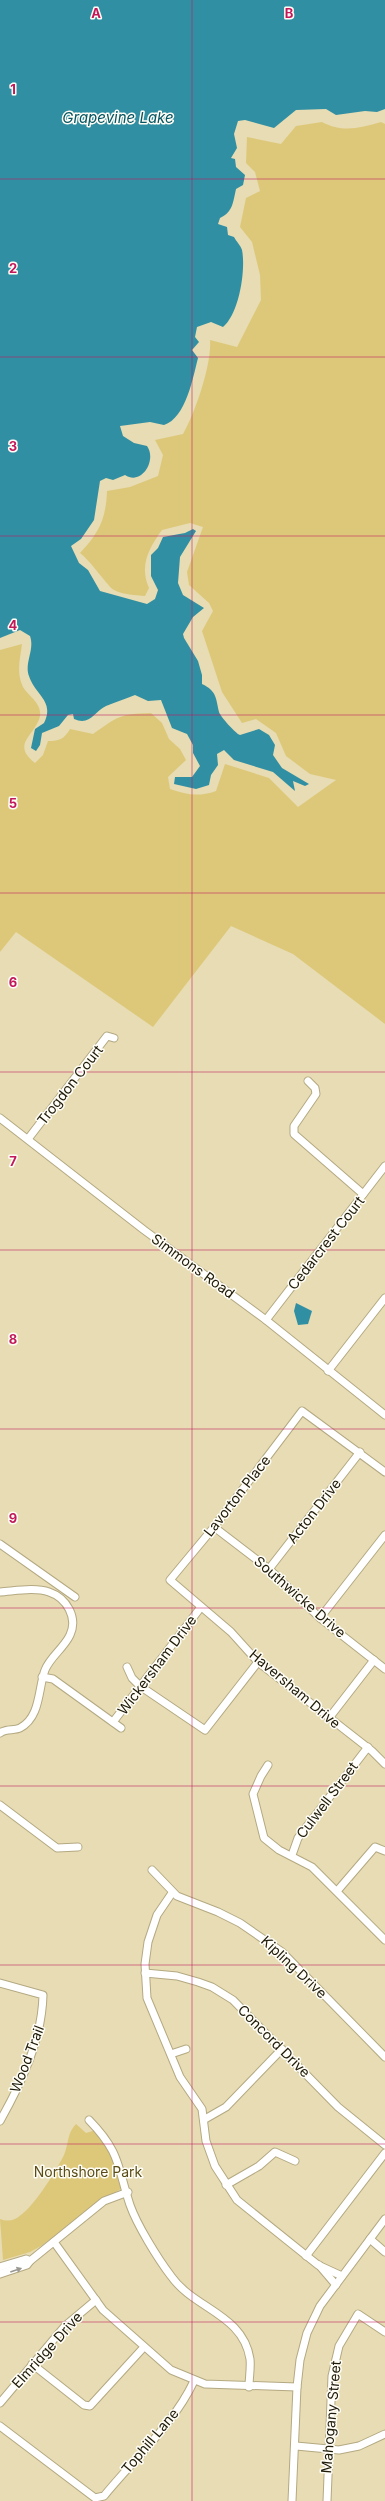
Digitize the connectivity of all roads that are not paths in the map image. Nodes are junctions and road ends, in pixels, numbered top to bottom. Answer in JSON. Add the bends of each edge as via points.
{"nodes":[{"id":1,"x":114,"y":1038,"type":"dead end"},
{"id":2,"x":308,"y":1081,"type":"dead end"},
{"id":3,"x":0,"y":1118,"type":"edge"},
{"id":4,"x":28,"y":1139,"type":"junction"},
{"id":5,"x":385,"y":1166,"type":"edge"},
{"id":6,"x":363,"y":1194,"type":"junction"},
{"id":7,"x":385,"y":1298,"type":"edge"},
{"id":8,"x":266,"y":1320,"type":"junction"},
{"id":9,"x":328,"y":1371,"type":"junction"},
{"id":10,"x":385,"y":1415,"type":"edge"},
{"id":11,"x":360,"y":1452,"type":"junction"},
{"id":12,"x":385,"y":1472,"type":"edge"},
{"id":13,"x":214,"y":1526,"type":"junction"},
{"id":14,"x":385,"y":1535,"type":"edge"},
{"id":15,"x":0,"y":1544,"type":"edge"},
{"id":16,"x":270,"y":1569,"type":"junction"},
{"id":17,"x":170,"y":1580,"type":"joint"},
{"id":18,"x":0,"y":1592,"type":"edge"},
{"id":19,"x":75,"y":1597,"type":"dead end"},
{"id":20,"x":201,"y":1607,"type":"junction"},
{"id":21,"x":320,"y":1618,"type":"junction"},
{"id":22,"x":374,"y":1660,"type":"junction"},
{"id":23,"x":258,"y":1662,"type":"junction"},
{"id":24,"x":127,"y":1667,"type":"dead end"},
{"id":25,"x":385,"y":1669,"type":"edge"},
{"id":26,"x":42,"y":1677,"type":"junction"},
{"id":27,"x":140,"y":1686,"type":"junction"},
{"id":28,"x":329,"y":1718,"type":"junction"},
{"id":29,"x":112,"y":1722,"type":"junction"},
{"id":30,"x":121,"y":1728,"type":"dead end"},
{"id":31,"x":0,"y":1733,"type":"edge"},
{"id":32,"x":368,"y":1747,"type":"junction"},
{"id":33,"x":385,"y":1764,"type":"edge"},
{"id":34,"x":268,"y":1765,"type":"dead end"},
{"id":35,"x":0,"y":1805,"type":"edge"},
{"id":36,"x":78,"y":1847,"type":"dead end"},
{"id":37,"x":385,"y":1852,"type":"edge"},
{"id":38,"x":292,"y":1855,"type":"junction"},
{"id":39,"x":152,"y":1870,"type":"dead end"},
{"id":40,"x":338,"y":1890,"type":"junction"},
{"id":41,"x":172,"y":1893,"type":"junction"},
{"id":42,"x":385,"y":1940,"type":"edge"},
{"id":43,"x":145,"y":1973,"type":"junction"},
{"id":44,"x":0,"y":1983,"type":"edge"},
{"id":45,"x":186,"y":2049,"type":"dead end"},
{"id":46,"x":282,"y":2049,"type":"junction"},
{"id":47,"x":171,"y":2054,"type":"junction"},
{"id":48,"x":385,"y":2057,"type":"edge"},
{"id":49,"x":205,"y":2119,"type":"junction"},
{"id":50,"x":89,"y":2120,"type":"dead end"},
{"id":51,"x":0,"y":2121,"type":"edge"},
{"id":52,"x":385,"y":2145,"type":"edge"},
{"id":53,"x":385,"y":2153,"type":"edge"},
{"id":54,"x":294,"y":2161,"type":"dead end"},
{"id":55,"x":226,"y":2185,"type":"junction"},
{"id":56,"x":128,"y":2192,"type":"junction"},
{"id":57,"x":385,"y":2219,"type":"edge"},
{"id":58,"x":370,"y":2239,"type":"junction"},
{"id":59,"x":54,"y":2242,"type":"junction"},
{"id":60,"x":385,"y":2252,"type":"edge"},
{"id":61,"x":306,"y":2256,"type":"junction"},
{"id":62,"x":30,"y":2261,"type":"junction"},
{"id":63,"x":318,"y":2265,"type":"junction"},
{"id":64,"x":0,"y":2267,"type":"edge"},
{"id":65,"x":0,"y":2274,"type":"edge"},
{"id":66,"x":342,"y":2276,"type":"junction"},
{"id":67,"x":336,"y":2285,"type":"junction"},
{"id":68,"x":96,"y":2300,"type":"junction"},
{"id":69,"x":385,"y":2332,"type":"edge"},
{"id":70,"x":144,"y":2347,"type":"junction"},
{"id":71,"x":32,"y":2364,"type":"junction"},
{"id":72,"x":194,"y":2381,"type":"junction"},
{"id":73,"x":249,"y":2386,"type":"junction"},
{"id":74,"x":297,"y":2387,"type":"junction"},
{"id":75,"x":0,"y":2403,"type":"edge"},
{"id":76,"x":0,"y":2426,"type":"edge"},
{"id":77,"x":385,"y":2434,"type":"edge"},
{"id":78,"x":296,"y":2446,"type":"junction"},
{"id":79,"x":330,"y":2449,"type":"junction"},
{"id":80,"x":292,"y":2501,"type":"edge"},
{"id":81,"x":327,"y":2501,"type":"edge"}],
"edges":[{"from":1,"to":4,"type":"street","name":"Trogdon Court","via":[[108,1036]]},
{"from":2,"to":6,"type":"street","via":[[315,1088],[316,1094],[294,1126],[294,1134]]},
{"from":3,"to":4,"type":"street","name":"Simmons Road"},
{"from":4,"to":8,"type":"street","name":"Simmons Road","via":[[144,1230]]},
{"from":5,"to":6,"type":"street","name":"Cedarcrest Court"},
{"from":6,"to":8,"type":"street","name":"Cedarcrest Court"},
{"from":7,"to":9,"type":"street"},
{"from":8,"to":9,"type":"street","name":"Simmons Road"},
{"from":9,"to":10,"type":"street","name":"Simmons Road"},
{"from":11,"to":12,"type":"street"},
{"from":11,"to":13,"type":"street","name":"Lavorton Place","via":[[302,1411]]},
{"from":11,"to":16,"type":"street","name":"Acton Drive"},
{"from":13,"to":16,"type":"street","name":"Southwicke Drive"},
{"from":13,"to":17,"type":"street","name":"Lavorton Place"},
{"from":14,"to":21,"type":"street"},
{"from":15,"to":19,"type":"street"},
{"from":16,"to":21,"type":"street","name":"Southwicke Drive"},
{"from":17,"to":20,"type":"street","name":"Haversham Drive"},
{"from":18,"to":26,"type":"street","via":[[48,1591],[66,1603],[72,1612],[73,1626],[70,1635],[46,1667]]},
{"from":20,"to":23,"type":"street","name":"Haversham Drive","via":[[231,1632]]},
{"from":20,"to":27,"type":"street","name":"Wickersham Drive"},
{"from":21,"to":22,"type":"street","name":"Southwicke Drive"},
{"from":22,"to":25,"type":"street","name":"Southwicke Drive"},
{"from":22,"to":28,"type":"street"},
{"from":23,"to":27,"type":"street","via":[[205,1730],[201,1730]]},
{"from":23,"to":28,"type":"street","name":"Haversham Drive"},
{"from":24,"to":27,"type":"street","via":[[132,1678]]},
{"from":26,"to":29,"type":"street","via":[[53,1679]]},
{"from":26,"to":31,"type":"street","via":[[40,1696],[28,1719],[20,1728]]},
{"from":27,"to":29,"type":"street","name":"Wickersham Drive"},
{"from":28,"to":32,"type":"street","name":"Haversham Drive"},
{"from":29,"to":30,"type":"street"},
{"from":32,"to":33,"type":"street","name":"Haversham Drive"},
{"from":32,"to":38,"type":"street","name":"Culwell Street","via":[[298,1838]]},
{"from":34,"to":38,"type":"street","via":[[253,1794],[256,1813],[264,1838],[279,1850]]},
{"from":35,"to":36,"type":"street","via":[[58,1848]]},
{"from":37,"to":40,"type":"street","via":[[375,1847]]},
{"from":38,"to":40,"type":"street","via":[[312,1867]]},
{"from":39,"to":41,"type":"street","name":"Kipling Drive"},
{"from":40,"to":42,"type":"street"},
{"from":41,"to":43,"type":"street","via":[[152,1926]]},
{"from":41,"to":48,"type":"street","name":"Kipling Drive","via":[[240,1923],[282,1952]]},
{"from":43,"to":46,"type":"street","name":"Concord Drive","via":[[177,1976],[212,1987],[233,2000]]},
{"from":43,"to":47,"type":"street","via":[[147,1998]]},
{"from":44,"to":51,"type":"street","name":"Wood Trail","via":[[43,1994],[41,2022],[35,2045]]},
{"from":45,"to":47,"type":"street"},
{"from":46,"to":49,"type":"street","via":[[226,2106]]},
{"from":46,"to":52,"type":"street","name":"Concord Drive","via":[[338,2107]]},
{"from":47,"to":49,"type":"street","via":[[180,2077],[198,2103]]},
{"from":49,"to":55,"type":"street","via":[[206,2141],[215,2166]]},
{"from":50,"to":56,"type":"street","via":[[112,2147]]},
{"from":53,"to":61,"type":"street"},
{"from":54,"to":55,"type":"street","via":[[275,2152],[259,2166]]},
{"from":55,"to":61,"type":"street","via":[[237,2200]]},
{"from":56,"to":59,"type":"street","via":[[104,2202]]},
{"from":56,"to":73,"type":"street","via":[[138,2223],[172,2278],[195,2300],[224,2316],[239,2333],[250,2358]]},
{"from":57,"to":58,"type":"street"},
{"from":58,"to":60,"type":"street"},
{"from":58,"to":66,"type":"street"},
{"from":59,"to":62,"type":"street"},
{"from":59,"to":68,"type":"street"},
{"from":61,"to":63,"type":"street"},
{"from":62,"to":64,"type":"street","via":[[26,2258]]},
{"from":65,"to":62,"type":"street","one_way":true,"via":[[22,2268]]},
{"from":63,"to":66,"type":"street"},
{"from":63,"to":67,"type":"street"},
{"from":66,"to":67,"type":"street"},
{"from":67,"to":74,"type":"street","via":[[313,2316],[302,2350]]},
{"from":68,"to":70,"type":"street","via":[[120,2327]]},
{"from":68,"to":71,"type":"street","name":"Elmridge Drive","via":[[65,2326]]},
{"from":69,"to":79,"type":"street","name":"Mahogany Street","via":[[358,2314],[348,2327],[335,2360],[330,2404]]},
{"from":70,"to":71,"type":"street","via":[[90,2406],[84,2405]]},
{"from":70,"to":72,"type":"street","via":[[171,2370]]},
{"from":71,"to":75,"type":"street","name":"Elmridge Drive"},
{"from":72,"to":73,"type":"street"},
{"from":72,"to":76,"type":"street","name":"Tophill Lane","via":[[180,2406],[100,2498],[95,2498]]},
{"from":73,"to":74,"type":"street"},
{"from":74,"to":78,"type":"street"},
{"from":77,"to":79,"type":"street","via":[[354,2448]]},
{"from":78,"to":79,"type":"street"},
{"from":78,"to":80,"type":"street"},
{"from":79,"to":81,"type":"street","name":"Mahogany Street"}]}
